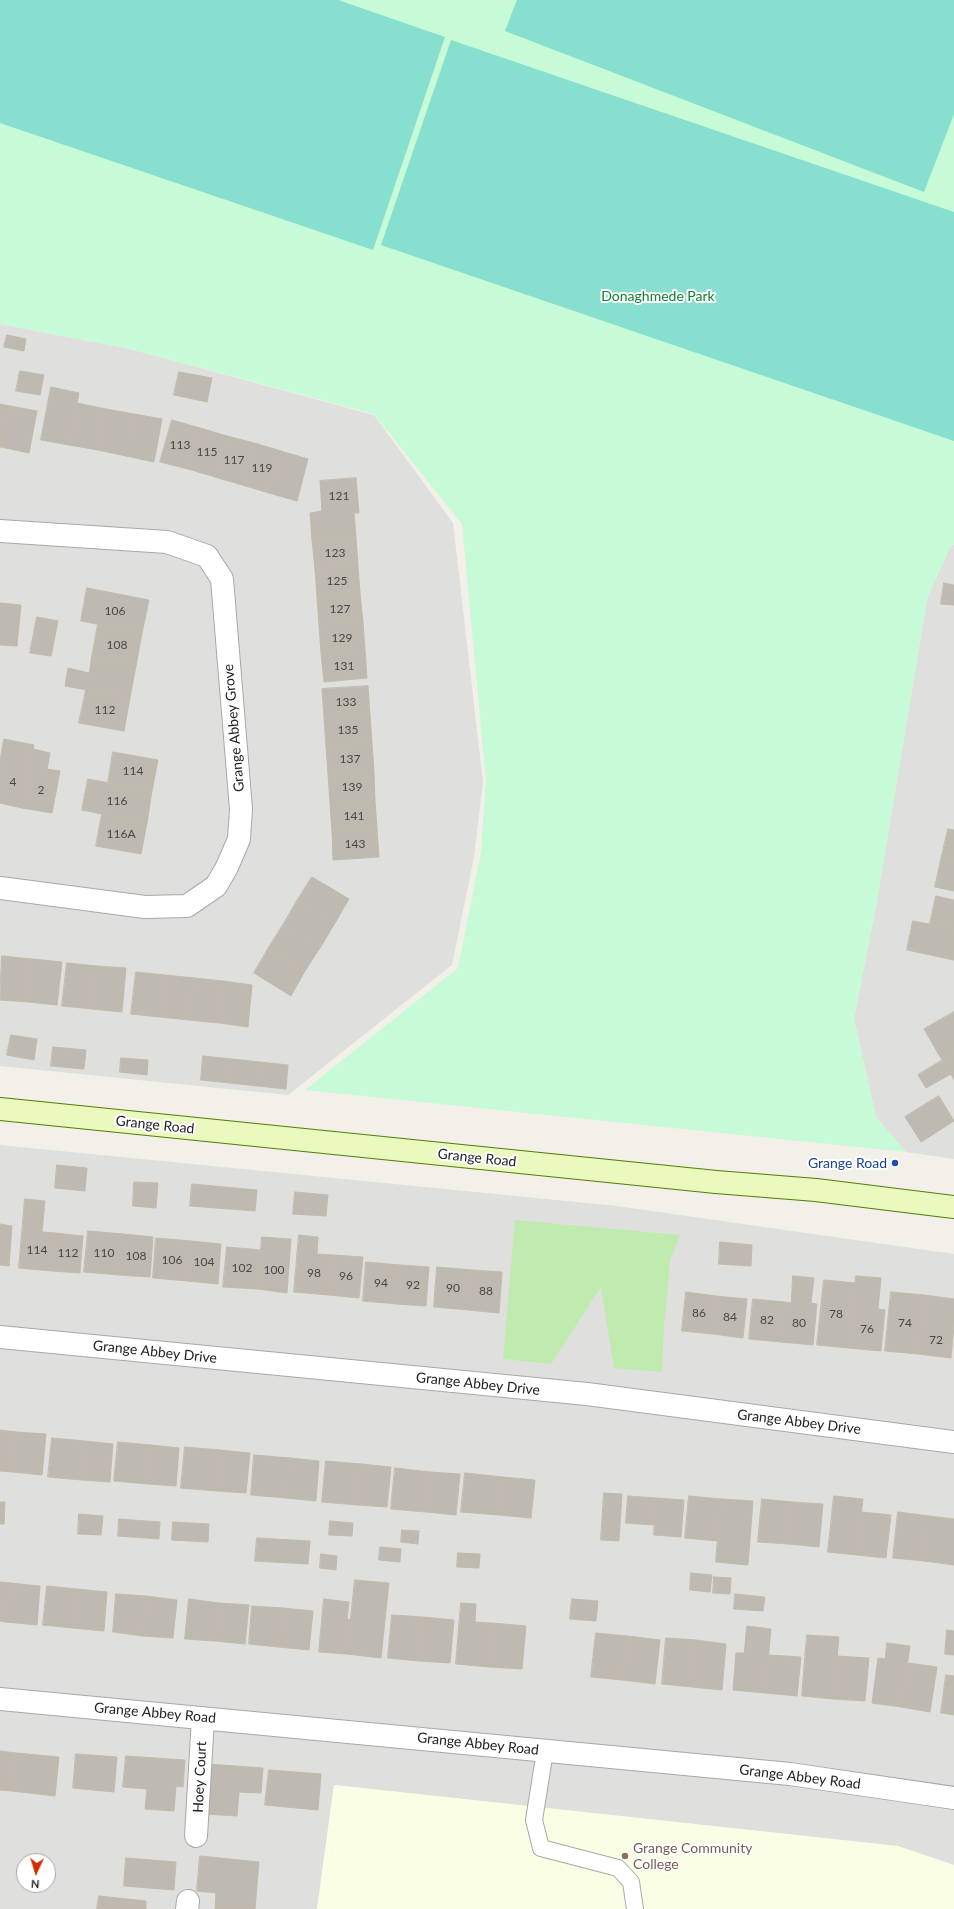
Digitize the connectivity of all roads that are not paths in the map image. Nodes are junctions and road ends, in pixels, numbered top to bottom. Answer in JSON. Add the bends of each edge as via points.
{"nodes":[{"id":1,"x":0,"y":531,"type":"edge"},
{"id":2,"x":0,"y":888,"type":"edge"},
{"id":3,"x":0,"y":1109,"type":"edge"},
{"id":4,"x":954,"y":1207,"type":"edge"},
{"id":5,"x":0,"y":1337,"type":"edge"},
{"id":6,"x":954,"y":1442,"type":"edge"},
{"id":7,"x":0,"y":1699,"type":"edge"},
{"id":8,"x":203,"y":1718,"type":"junction"},
{"id":9,"x":545,"y":1751,"type":"junction"},
{"id":10,"x":954,"y":1798,"type":"edge"},
{"id":11,"x":196,"y":1836,"type":"dead end"},
{"id":12,"x":635,"y":1909,"type":"edge"}],
"edges":[{"from":1,"to":2,"type":"street","name":"Grange Abbey Grove","via":[[167,542],[207,556],[222,579],[241,809],[238,839],[227,867],[216,886],[187,906],[145,907]]},
{"from":3,"to":4,"type":"main road","name":"Grange Road","via":[[816,1190]]},
{"from":5,"to":6,"type":"street","name":"Grange Abbey Drive","via":[[587,1394]]},
{"from":7,"to":8,"type":"street","name":"Grange Abbey Road"},
{"from":8,"to":9,"type":"street","name":"Grange Abbey Road"},
{"from":8,"to":11,"type":"street","name":"Hoey Court"},
{"from":9,"to":10,"type":"street","name":"Grange Abbey Road","via":[[790,1774]]},
{"from":9,"to":12,"type":"lane","via":[[534,1820],[541,1848],[618,1868],[631,1882]]}]}
